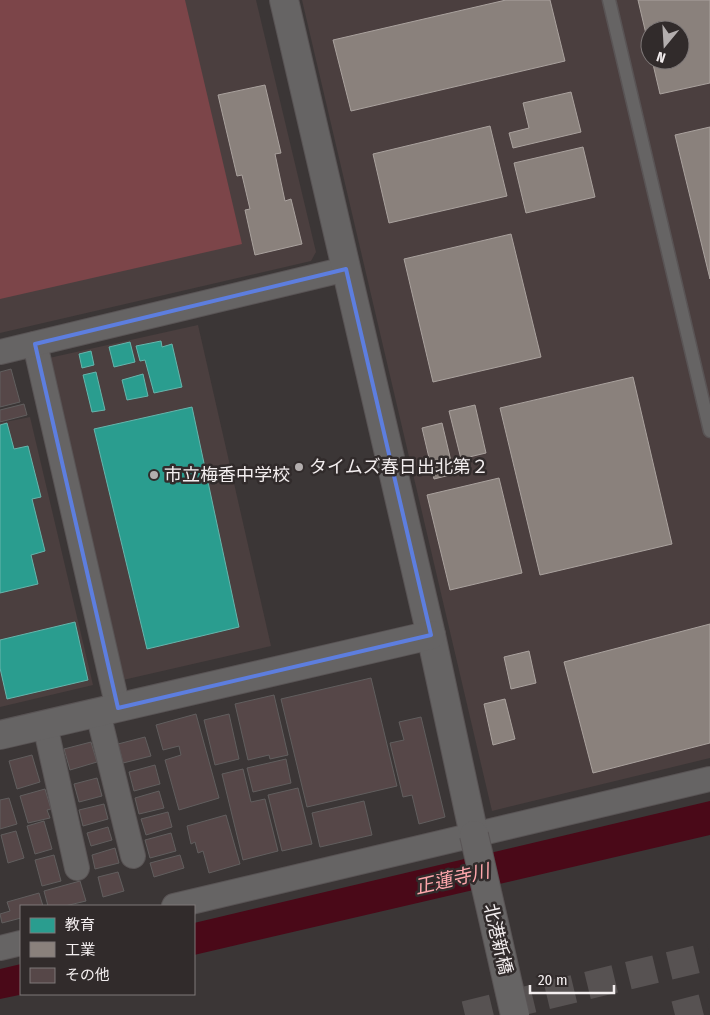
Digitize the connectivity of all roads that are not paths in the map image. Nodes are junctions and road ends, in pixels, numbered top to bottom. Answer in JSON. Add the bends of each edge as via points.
{"nodes":[{"id":1,"x":284,"y":0,"type":"edge"},
{"id":2,"x":609,"y":0,"type":"edge"},
{"id":3,"x":346,"y":269,"type":"junction"},
{"id":4,"x":35,"y":344,"type":"junction"},
{"id":5,"x":0,"y":352,"type":"edge"},
{"id":6,"x":710,"y":431,"type":"edge"},
{"id":7,"x":430,"y":635,"type":"junction"},
{"id":8,"x":108,"y":710,"type":"junction"},
{"id":9,"x":45,"y":725,"type":"junction"},
{"id":10,"x":0,"y":735,"type":"edge"},
{"id":11,"x":710,"y":779,"type":"edge"},
{"id":12,"x":474,"y":834,"type":"junction"},
{"id":13,"x":133,"y":856,"type":"dead end"},
{"id":14,"x":78,"y":868,"type":"dead end"},
{"id":15,"x":178,"y":905,"type":"edge"},
{"id":16,"x":20,"y":943,"type":"edge"},
{"id":17,"x":0,"y":948,"type":"edge"},
{"id":18,"x":515,"y":1015,"type":"edge"}],
"edges":[{"from":1,"to":3,"type":"street","name":"北港新橋"},
{"from":2,"to":6,"type":"lane"},
{"from":3,"to":4,"type":"street"},
{"from":3,"to":7,"type":"street","name":"北港新橋"},
{"from":4,"to":5,"type":"street"},
{"from":4,"to":8,"type":"street"},
{"from":7,"to":8,"type":"street"},
{"from":7,"to":12,"type":"street","name":"北港新橋"},
{"from":8,"to":9,"type":"street"},
{"from":8,"to":13,"type":"street"},
{"from":9,"to":10,"type":"street"},
{"from":9,"to":14,"type":"street"},
{"from":11,"to":12,"type":"street"},
{"from":12,"to":15,"type":"street"},
{"from":12,"to":18,"type":"street","name":"北港新橋","bridge":true},
{"from":16,"to":17,"type":"street"}]}
